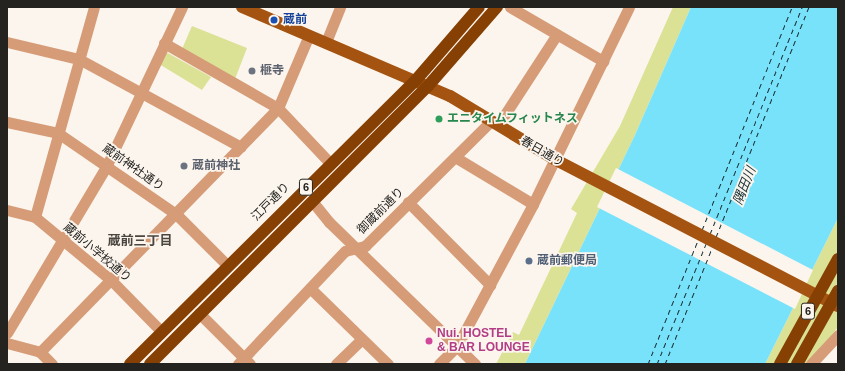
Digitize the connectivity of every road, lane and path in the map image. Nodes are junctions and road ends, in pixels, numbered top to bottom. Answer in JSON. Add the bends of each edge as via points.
{"nodes":[{"id":1,"x":94,"y":7,"type":"edge"},
{"id":2,"x":182,"y":7,"type":"edge"},
{"id":3,"x":242,"y":7,"type":"edge"},
{"id":4,"x":340,"y":7,"type":"edge"},
{"id":5,"x":479,"y":7,"type":"edge"},
{"id":6,"x":497,"y":7,"type":"edge"},
{"id":7,"x":510,"y":7,"type":"edge"},
{"id":8,"x":630,"y":7,"type":"edge"},
{"id":9,"x":257,"y":10,"type":"edge"},
{"id":10,"x":557,"y":34,"type":"junction"},
{"id":11,"x":309,"y":35,"type":"junction"},
{"id":12,"x":7,"y":42,"type":"edge"},
{"id":13,"x":326,"y":42,"type":"junction"},
{"id":14,"x":164,"y":43,"type":"junction"},
{"id":15,"x":79,"y":59,"type":"junction"},
{"id":16,"x":603,"y":61,"type":"junction"},
{"id":17,"x":416,"y":80,"type":"junction"},
{"id":18,"x":428,"y":86,"type":"junction"},
{"id":19,"x":140,"y":94,"type":"junction"},
{"id":20,"x":278,"y":108,"type":"junction"},
{"id":21,"x":7,"y":122,"type":"edge"},
{"id":22,"x":495,"y":123,"type":"junction"},
{"id":23,"x":58,"y":133,"type":"junction"},
{"id":24,"x":241,"y":147,"type":"junction"},
{"id":25,"x":455,"y":157,"type":"junction"},
{"id":26,"x":554,"y":159,"type":"junction"},
{"id":27,"x":330,"y":163,"type":"junction"},
{"id":28,"x":107,"y":165,"type":"junction"},
{"id":29,"x":312,"y":201,"type":"junction"},
{"id":30,"x":408,"y":202,"type":"junction"},
{"id":31,"x":533,"y":204,"type":"junction"},
{"id":32,"x":7,"y":210,"type":"edge"},
{"id":33,"x":176,"y":214,"type":"junction"},
{"id":34,"x":35,"y":217,"type":"junction"},
{"id":35,"x":61,"y":240,"type":"junction"},
{"id":36,"x":356,"y":248,"type":"junction"},
{"id":37,"x":838,"y":259,"type":"edge"},
{"id":38,"x":227,"y":265,"type":"junction"},
{"id":39,"x":111,"y":280,"type":"junction"},
{"id":40,"x":490,"y":284,"type":"junction"},
{"id":41,"x":310,"y":288,"type":"junction"},
{"id":42,"x":838,"y":290,"type":"edge"},
{"id":43,"x":838,"y":302,"type":"edge"},
{"id":44,"x":838,"y":306,"type":"edge"},
{"id":45,"x":199,"y":313,"type":"junction"},
{"id":46,"x":161,"y":331,"type":"junction"},
{"id":47,"x":7,"y":332,"type":"edge"},
{"id":48,"x":838,"y":335,"type":"edge"},
{"id":49,"x":362,"y":338,"type":"junction"},
{"id":50,"x":7,"y":343,"type":"edge"},
{"id":51,"x":456,"y":346,"type":"junction"},
{"id":52,"x":804,"y":350,"type":"junction"},
{"id":53,"x":40,"y":352,"type":"junction"},
{"id":54,"x":244,"y":362,"type":"edge"},
{"id":55,"x":52,"y":364,"type":"edge"},
{"id":56,"x":130,"y":364,"type":"edge"},
{"id":57,"x":150,"y":364,"type":"edge"},
{"id":58,"x":336,"y":364,"type":"edge"},
{"id":59,"x":388,"y":364,"type":"edge"},
{"id":60,"x":439,"y":364,"type":"edge"},
{"id":61,"x":475,"y":364,"type":"edge"},
{"id":62,"x":780,"y":364,"type":"edge"},
{"id":63,"x":797,"y":364,"type":"edge"},
{"id":64,"x":811,"y":364,"type":"edge"}],
"edges":[{"from":1,"to":15,"type":"street"},
{"from":2,"to":14,"type":"street"},
{"from":3,"to":9,"type":"main road","name":"春日通り"},
{"from":4,"to":13,"type":"street"},
{"from":5,"to":17,"type":"highway","name":"江戸通り","number":"6"},
{"from":6,"to":18,"type":"highway","number":"6"},
{"from":7,"to":10,"type":"street"},
{"from":8,"to":16,"type":"street"},
{"from":9,"to":11,"type":"main road","name":"春日通り"},
{"from":10,"to":16,"type":"street"},
{"from":10,"to":22,"type":"street","name":"御蔵前通り"},
{"from":11,"to":13,"type":"main road","name":"春日通り"},
{"from":11,"to":20,"type":"street"},
{"from":12,"to":15,"type":"street"},
{"from":13,"to":17,"type":"main road","name":"春日通り"},
{"from":14,"to":19,"type":"street"},
{"from":14,"to":20,"type":"street"},
{"from":15,"to":19,"type":"street"},
{"from":15,"to":23,"type":"street"},
{"from":16,"to":26,"type":"street"},
{"from":17,"to":18,"type":"main road","name":"春日通り"},
{"from":17,"to":27,"type":"highway","name":"江戸通り","number":"6"},
{"from":18,"to":22,"type":"main road","name":"春日通り"},
{"from":18,"to":29,"type":"highway","number":"6"},
{"from":19,"to":24,"type":"street"},
{"from":19,"to":28,"type":"street"},
{"from":20,"to":24,"type":"street"},
{"from":20,"to":27,"type":"street"},
{"from":21,"to":23,"type":"street","name":"蔵前神社通り"},
{"from":22,"to":25,"type":"street","name":"御蔵前通り"},
{"from":22,"to":26,"type":"main road","name":"春日通り"},
{"from":23,"to":28,"type":"street","name":"蔵前神社通り"},
{"from":23,"to":34,"type":"street"},
{"from":24,"to":33,"type":"street"},
{"from":25,"to":30,"type":"street","name":"御蔵前通り"},
{"from":25,"to":31,"type":"street"},
{"from":26,"to":31,"type":"street"},
{"from":26,"to":44,"type":"main road","name":"春日通り","bridge":true},
{"from":27,"to":38,"type":"highway","name":"江戸通り","number":"6"},
{"from":28,"to":33,"type":"street","name":"蔵前神社通り"},
{"from":28,"to":35,"type":"street"},
{"from":29,"to":36,"type":"street"},
{"from":29,"to":45,"type":"highway","number":"6"},
{"from":30,"to":36,"type":"street","name":"御蔵前通り","via":[[365,246]]},
{"from":30,"to":40,"type":"street"},
{"from":31,"to":40,"type":"street"},
{"from":32,"to":34,"type":"street","name":"蔵前小学校通り"},
{"from":33,"to":38,"type":"street","name":"蔵前神社通り"},
{"from":33,"to":39,"type":"street"},
{"from":34,"to":35,"type":"street","name":"蔵前小学校通り"},
{"from":35,"to":39,"type":"street","name":"蔵前小学校通り"},
{"from":35,"to":47,"type":"street"},
{"from":36,"to":41,"type":"street","name":"御蔵前通り","via":[[345,251]]},
{"from":36,"to":51,"type":"street"},
{"from":37,"to":62,"type":"highway","number":"6","bridge":true},
{"from":38,"to":46,"type":"highway","name":"江戸通り","number":"6"},
{"from":39,"to":46,"type":"street","name":"蔵前小学校通り"},
{"from":39,"to":53,"type":"street"},
{"from":40,"to":51,"type":"street"},
{"from":41,"to":49,"type":"street"},
{"from":41,"to":54,"type":"street","name":"御蔵前通り"},
{"from":42,"to":52,"type":"highway","number":"6","bridge":true},
{"from":43,"to":52,"type":"highway","number":"6","bridge":true},
{"from":45,"to":54,"type":"street"},
{"from":45,"to":57,"type":"highway","number":"6"},
{"from":46,"to":56,"type":"highway","name":"江戸通り","number":"6"},
{"from":48,"to":64,"type":"street"},
{"from":49,"to":58,"type":"street"},
{"from":49,"to":59,"type":"street"},
{"from":50,"to":53,"type":"street"},
{"from":51,"to":60,"type":"street"},
{"from":51,"to":61,"type":"street"},
{"from":52,"to":63,"type":"highway","number":"6","bridge":true},
{"from":53,"to":55,"type":"street"}]}
